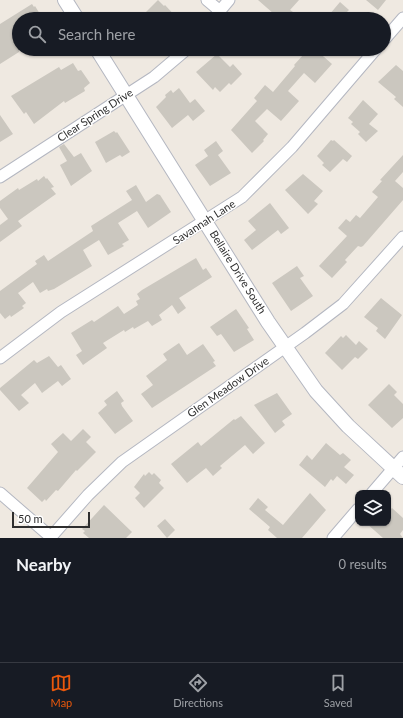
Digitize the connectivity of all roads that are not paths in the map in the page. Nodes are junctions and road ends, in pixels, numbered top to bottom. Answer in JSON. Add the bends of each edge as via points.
{"nodes":[{"id":1,"x":65,"y":0,"type":"edge"},
{"id":2,"x":206,"y":0,"type":"edge"},
{"id":3,"x":229,"y":0,"type":"edge"},
{"id":4,"x":73,"y":12,"type":"edge"},
{"id":5,"x":214,"y":12,"type":"edge"},
{"id":6,"x":219,"y":12,"type":"edge"},
{"id":7,"x":403,"y":18,"type":"edge"},
{"id":8,"x":391,"y":32,"type":"edge"},
{"id":9,"x":101,"y":56,"type":"edge"},
{"id":10,"x":179,"y":56,"type":"edge"},
{"id":11,"x":370,"y":56,"type":"edge"},
{"id":12,"x":126,"y":95,"type":"junction"},
{"id":13,"x":0,"y":177,"type":"edge"},
{"id":14,"x":206,"y":221,"type":"junction"},
{"id":15,"x":403,"y":237,"type":"edge"},
{"id":16,"x":285,"y":347,"type":"junction"},
{"id":17,"x":0,"y":358,"type":"edge"},
{"id":18,"x":403,"y":457,"type":"edge"},
{"id":19,"x":398,"y":473,"type":"edge"},
{"id":20,"x":376,"y":490,"type":"edge"},
{"id":21,"x":0,"y":492,"type":"edge"},
{"id":22,"x":355,"y":513,"type":"edge"},
{"id":23,"x":52,"y":538,"type":"edge"},
{"id":24,"x":333,"y":538,"type":"edge"}],
"edges":[{"from":1,"to":4,"type":"street"},
{"from":2,"to":5,"type":"street"},
{"from":3,"to":6,"type":"street"},
{"from":7,"to":8,"type":"street"},
{"from":9,"to":12,"type":"street","name":"Bellaire Drive South"},
{"from":10,"to":12,"type":"street","name":"Clear Spring Drive","via":[[154,77]]},
{"from":11,"to":14,"type":"street","name":"Savannah Lane","via":[[254,187]]},
{"from":12,"to":13,"type":"street","name":"Clear Spring Drive"},
{"from":12,"to":14,"type":"street","name":"Bellaire Drive South"},
{"from":14,"to":16,"type":"street","name":"Bellaire Drive South"},
{"from":14,"to":17,"type":"street","name":"Savannah Lane","via":[[61,312]]},
{"from":15,"to":16,"type":"street","name":"Glen Meadow Drive","via":[[342,304]]},
{"from":16,"to":19,"type":"street","name":"Bellaire Drive South","via":[[316,391],[348,426]]},
{"from":16,"to":23,"type":"street","name":"Glen Meadow Drive","via":[[122,462],[88,495]]},
{"from":18,"to":19,"type":"street"},
{"from":19,"to":20,"type":"street"},
{"from":21,"to":23,"type":"street"},
{"from":22,"to":24,"type":"street"}]}
